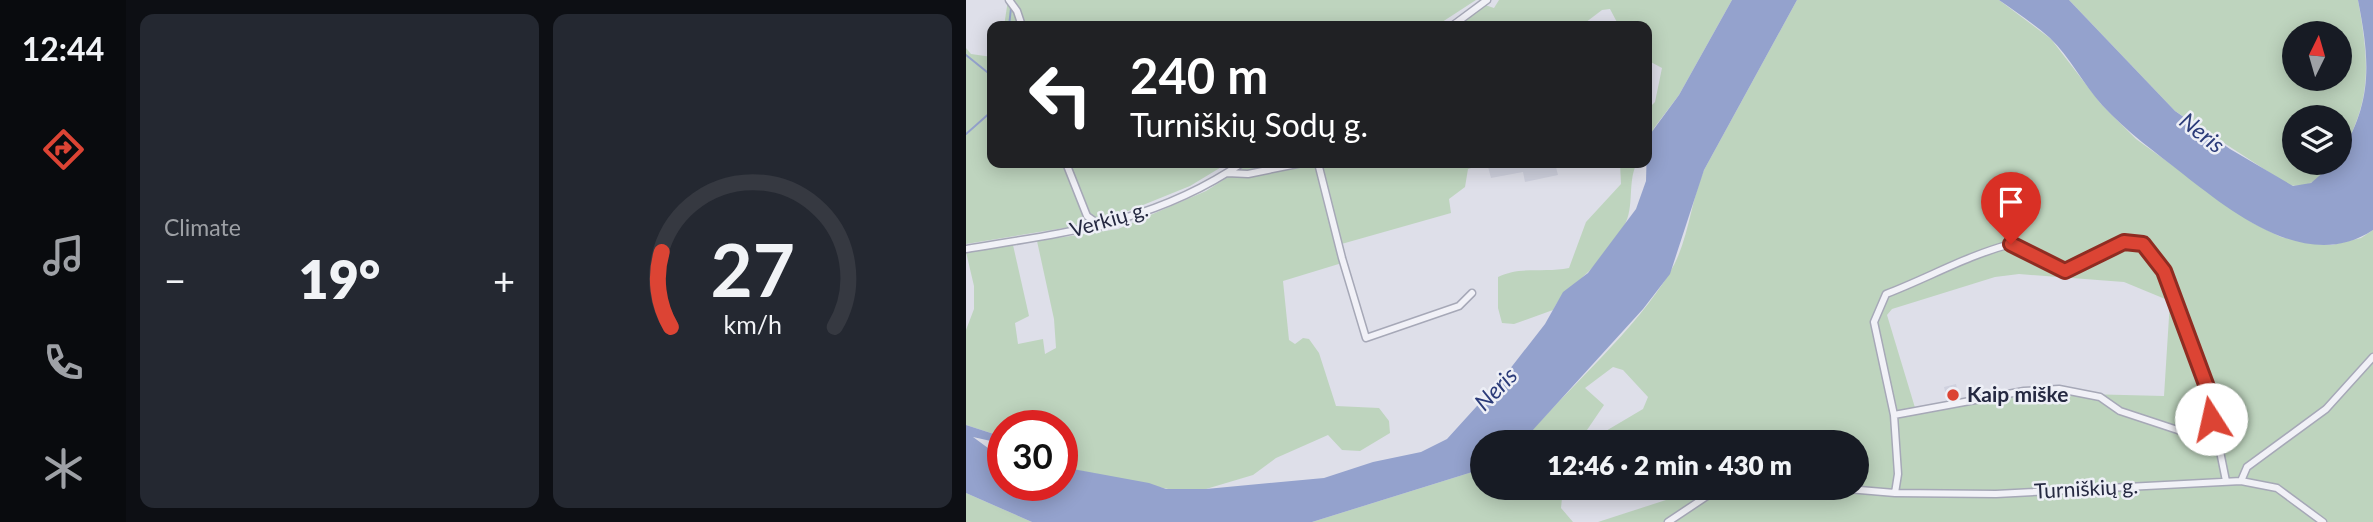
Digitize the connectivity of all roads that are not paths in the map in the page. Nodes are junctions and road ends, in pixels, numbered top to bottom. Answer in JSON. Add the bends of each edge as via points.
{"nodes":[{"id":1,"x":1009,"y":0,"type":"edge"},
{"id":2,"x":1487,"y":0,"type":"edge"},
{"id":3,"x":1020,"y":21,"type":"edge"},
{"id":4,"x":1459,"y":21,"type":"edge"},
{"id":5,"x":1068,"y":168,"type":"edge"},
{"id":6,"x":1234,"y":168,"type":"edge"},
{"id":7,"x":1277,"y":168,"type":"edge"},
{"id":8,"x":1319,"y":168,"type":"edge"},
{"id":9,"x":1227,"y":173,"type":"junction"},
{"id":10,"x":1087,"y":216,"type":"junction"},
{"id":11,"x":1102,"y":226,"type":"junction"},
{"id":12,"x":1077,"y":231,"type":"junction"},
{"id":13,"x":966,"y":248,"type":"edge"},
{"id":14,"x":1472,"y":293,"type":"dead end"},
{"id":15,"x":2373,"y":356,"type":"edge"},
{"id":16,"x":1894,"y":415,"type":"junction"},
{"id":17,"x":2217,"y":443,"type":"junction"},
{"id":18,"x":2226,"y":481,"type":"junction"},
{"id":19,"x":2241,"y":481,"type":"junction"},
{"id":20,"x":1869,"y":491,"type":"edge"},
{"id":21,"x":1895,"y":493,"type":"junction"},
{"id":22,"x":1701,"y":500,"type":"edge"},
{"id":23,"x":1668,"y":522,"type":"edge"},
{"id":24,"x":2323,"y":522,"type":"edge"}],
"edges":[{"from":1,"to":3,"type":"street"},
{"from":2,"to":4,"type":"street"},
{"from":5,"to":10,"type":"street"},
{"from":6,"to":9,"type":"street","name":"Verkių g."},
{"from":7,"to":9,"type":"street"},
{"from":8,"to":14,"type":"street","via":[[1366,338],[1460,306]]},
{"from":9,"to":11,"type":"street","name":"Verkių g.","via":[[1194,192]]},
{"from":10,"to":11,"type":"street"},
{"from":10,"to":12,"type":"street"},
{"from":11,"to":12,"type":"street","name":"Verkių g."},
{"from":12,"to":13,"type":"street","name":"Verkių g."},
{"from":15,"to":19,"type":"street","via":[[2326,409],[2247,467]]},
{"from":16,"to":17,"type":"street","via":[[2059,388],[2100,397],[2120,411]]},
{"from":16,"to":17,"type":"street","via":[[1874,322],[1886,294],[1981,252],[2011,244],[2065,271],[2135,241],[2148,248],[2164,271],[2207,387]]},
{"from":16,"to":21,"type":"street"},
{"from":17,"to":18,"type":"street"},
{"from":18,"to":19,"type":"street","name":"Turniškių g."},
{"from":18,"to":21,"type":"street","name":"Turniškių g.","via":[[1996,494]]},
{"from":19,"to":24,"type":"street","name":"Turniškių g.","via":[[2277,488]]},
{"from":20,"to":21,"type":"street","name":"Turniškių g."},
{"from":22,"to":23,"type":"street"}]}
